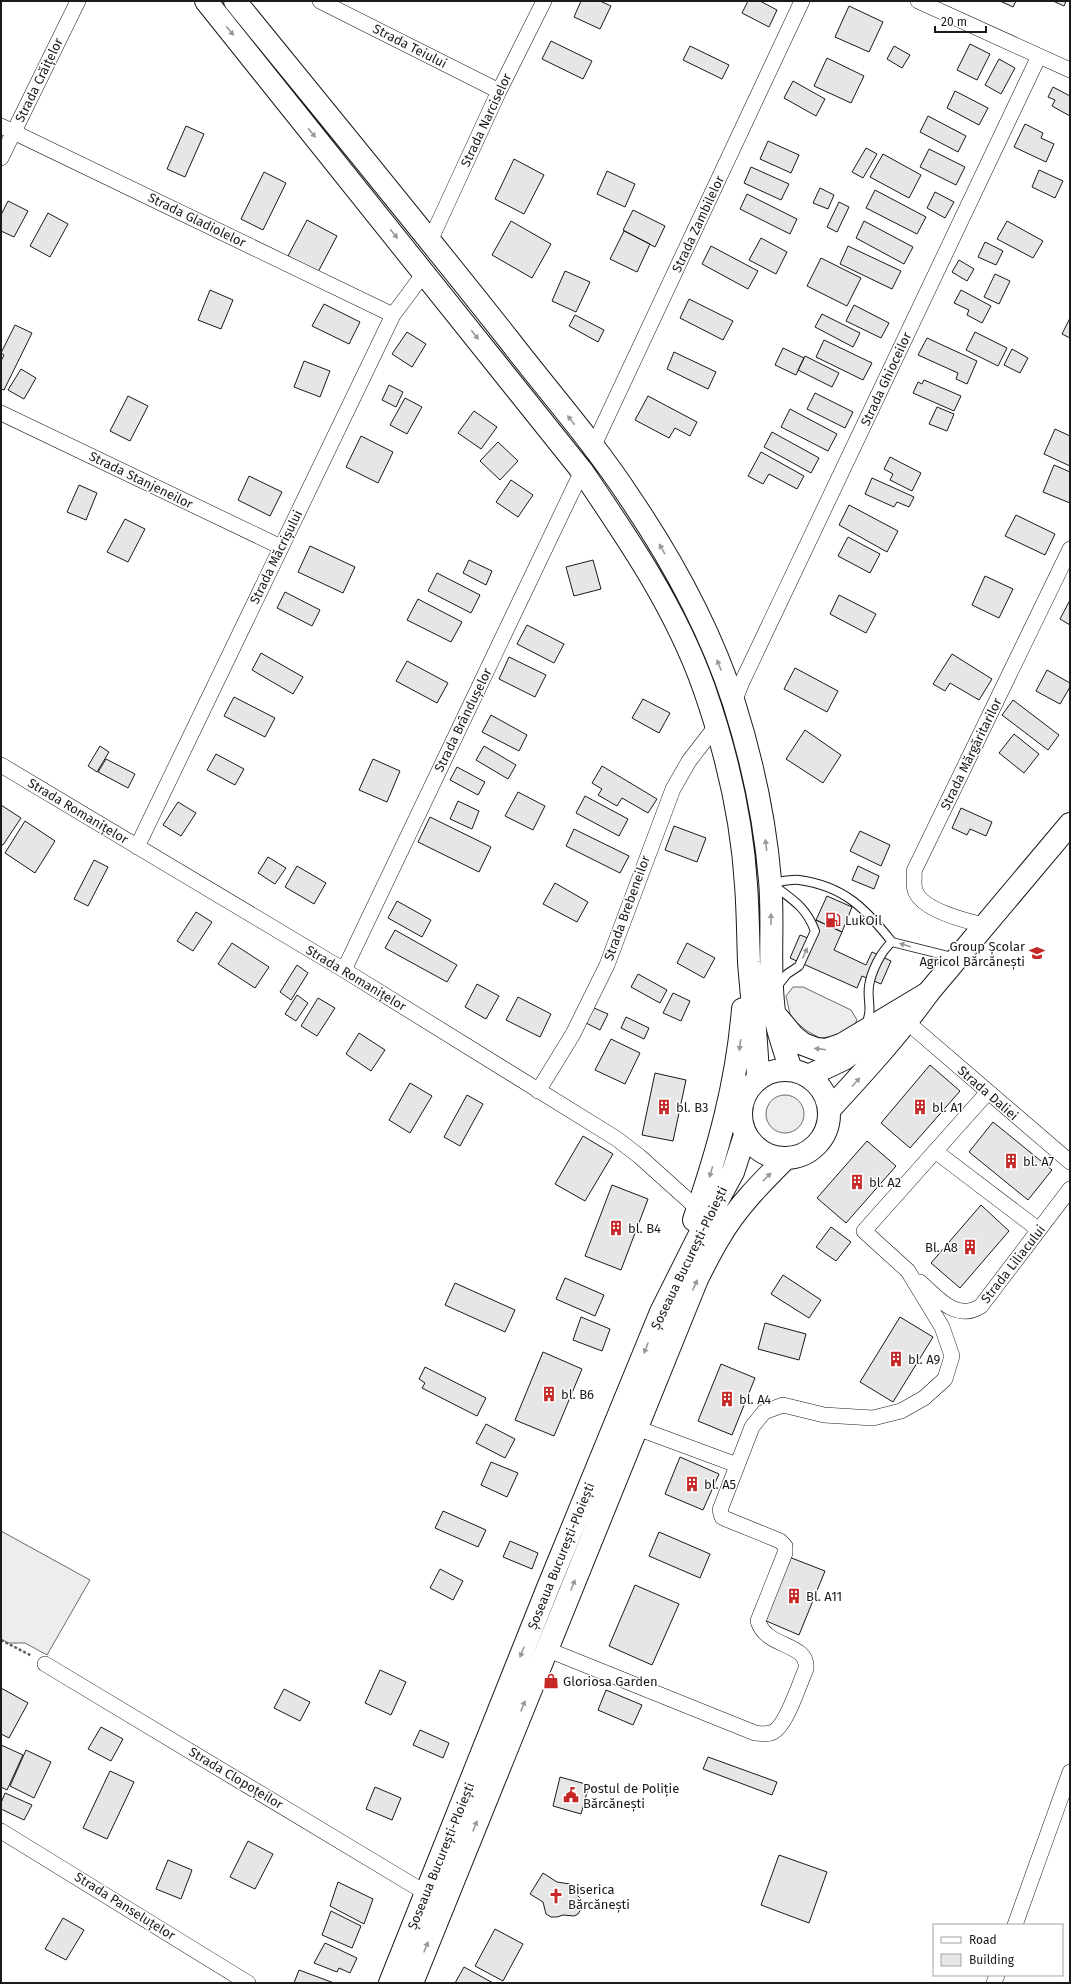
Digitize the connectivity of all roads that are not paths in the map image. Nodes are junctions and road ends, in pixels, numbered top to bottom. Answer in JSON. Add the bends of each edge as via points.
{"nodes":[{"id":1,"x":78,"y":1,"type":"edge"},
{"id":2,"x":206,"y":1,"type":"edge"},
{"id":3,"x":235,"y":1,"type":"edge"},
{"id":4,"x":320,"y":1,"type":"edge"},
{"id":5,"x":544,"y":1,"type":"edge"},
{"id":6,"x":802,"y":1,"type":"edge"},
{"id":7,"x":918,"y":1,"type":"edge"},
{"id":8,"x":1039,"y":56,"type":"junction"},
{"id":9,"x":1070,"y":70,"type":"edge"},
{"id":10,"x":499,"y":92,"type":"junction"},
{"id":11,"x":7,"y":129,"type":"edge"},
{"id":12,"x":1,"y":158,"type":"edge"},
{"id":13,"x":430,"y":241,"type":"junction"},
{"id":14,"x":424,"y":272,"type":"junction"},
{"id":15,"x":393,"y":314,"type":"junction"},
{"id":16,"x":1,"y":413,"type":"edge"},
{"id":17,"x":593,"y":447,"type":"junction"},
{"id":18,"x":582,"y":471,"type":"junction"},
{"id":19,"x":281,"y":547,"type":"junction"},
{"id":20,"x":1070,"y":549,"type":"edge"},
{"id":21,"x":734,"y":702,"type":"junction"},
{"id":22,"x":716,"y":726,"type":"junction"},
{"id":23,"x":1,"y":765,"type":"edge"},
{"id":24,"x":1070,"y":824,"type":"edge"},
{"id":25,"x":137,"y":847,"type":"junction"},
{"id":26,"x":771,"y":883,"type":"junction"},
{"id":27,"x":984,"y":925,"type":"junction"},
{"id":28,"x":748,"y":936,"type":"junction"},
{"id":29,"x":892,"y":942,"type":"junction"},
{"id":30,"x":957,"y":958,"type":"junction"},
{"id":31,"x":344,"y":970,"type":"junction"},
{"id":32,"x":928,"y":993,"type":"junction"},
{"id":33,"x":773,"y":1003,"type":"junction"},
{"id":34,"x":907,"y":1022,"type":"junction"},
{"id":35,"x":864,"y":1032,"type":"junction"},
{"id":36,"x":800,"y":1073,"type":"junction"},
{"id":37,"x":758,"y":1079,"type":"junction"},
{"id":38,"x":538,"y":1091,"type":"junction"},
{"id":39,"x":988,"y":1092,"type":"junction"},
{"id":40,"x":829,"y":1110,"type":"junction"},
{"id":41,"x":745,"y":1135,"type":"junction"},
{"id":42,"x":935,"y":1151,"type":"junction"},
{"id":43,"x":785,"y":1159,"type":"junction"},
{"id":44,"x":1070,"y":1162,"type":"edge"},
{"id":45,"x":1070,"y":1189,"type":"edge"},
{"id":46,"x":698,"y":1209,"type":"junction"},
{"id":47,"x":1039,"y":1230,"type":"junction"},
{"id":48,"x":908,"y":1271,"type":"junction"},
{"id":49,"x":661,"y":1312,"type":"junction"},
{"id":50,"x":637,"y":1428,"type":"junction"},
{"id":51,"x":737,"y":1464,"type":"junction"},
{"id":52,"x":546,"y":1650,"type":"junction"},
{"id":53,"x":45,"y":1664,"type":"road end"},
{"id":54,"x":1070,"y":1772,"type":"edge"},
{"id":55,"x":1,"y":1831,"type":"edge"},
{"id":56,"x":426,"y":1893,"type":"junction"},
{"id":57,"x":1015,"y":1924,"type":"edge"},
{"id":58,"x":248,"y":1983,"type":"edge"},
{"id":59,"x":390,"y":1983,"type":"edge"},
{"id":60,"x":412,"y":1983,"type":"edge"}],
"edges":[{"from":1,"to":11,"type":"street","name":"Strada Crăițelor"},
{"from":2,"to":14,"type":"main road","one_way":true},
{"from":3,"to":13,"type":"main road"},
{"from":4,"to":10,"type":"street","name":"Strada Teiului"},
{"from":5,"to":10,"type":"street","name":"Strada Narciselor"},
{"from":6,"to":17,"type":"street","name":"Strada Zambilelor"},
{"from":7,"to":8,"type":"street"},
{"from":8,"to":9,"type":"street"},
{"from":8,"to":21,"type":"street","name":"Strada Ghioceilor"},
{"from":10,"to":13,"type":"street","name":"Strada Narciselor"},
{"from":11,"to":12,"type":"street","name":"Strada Crăițelor"},
{"from":11,"to":15,"type":"street","name":"Strada Gladiolelor"},
{"from":17,"to":13,"type":"main road","one_way":true},
{"from":14,"to":15,"type":"street","name":"Strada Măcrișului"},
{"from":14,"to":18,"type":"main road","one_way":true},
{"from":15,"to":19,"type":"street","name":"Strada Măcrișului"},
{"from":16,"to":19,"type":"street","name":"Strada Stanjeneilor"},
{"from":21,"to":17,"type":"main road","one_way":true,"via":[[696,613],[661,548],[629,496]]},
{"from":18,"to":22,"type":"main road","via":[[660,591],[704,688]]},
{"from":18,"to":31,"type":"street","name":"Strada Brândușelor"},
{"from":19,"to":25,"type":"street","name":"Strada Măcrișului"},
{"from":20,"to":27,"type":"street","name":"Strada Mărgăritarilor","via":[[914,871],[915,891],[929,906],[960,919]]},
{"from":26,"to":21,"type":"main road","one_way":true,"via":[[753,773]]},
{"from":22,"to":28,"type":"main road","via":[[739,820],[746,884]]},
{"from":22,"to":38,"type":"street","name":"Strada Brebeneilor","via":[[689,761],[673,790],[607,965],[574,1034]]},
{"from":23,"to":25,"type":"street","name":"Strada Romanițelor"},
{"from":24,"to":27,"type":"main road"},
{"from":25,"to":31,"type":"street","name":"Strada Romanițelor"},
{"from":26,"to":29,"type":"lane","via":[[798,880],[821,885],[851,898],[870,915]]},
{"from":33,"to":26,"type":"main road","one_way":true},
{"from":33,"to":26,"type":"lane","one_way":true,"via":[[787,974],[799,966],[815,931],[800,905]]},
{"from":27,"to":30,"type":"main road"},
{"from":28,"to":37,"type":"main road"},
{"from":28,"to":46,"type":"main road","one_way":true,"via":[[738,1062],[725,1122]]},
{"from":30,"to":29,"type":"lane","one_way":true},
{"from":29,"to":35,"type":"lane","via":[[878,960],[869,986],[871,1006]]},
{"from":30,"to":32,"type":"main road"},
{"from":31,"to":38,"type":"street","name":"Strada Romanițelor"},
{"from":32,"to":34,"type":"main road"},
{"from":32,"to":35,"type":"main road"},
{"from":32,"to":36,"type":"main road","via":[[844,1059]]},
{"from":35,"to":33,"type":"main road","one_way":true,"via":[[843,1044],[826,1050],[816,1049],[794,1037]]},
{"from":33,"to":36,"type":"main road"},
{"from":34,"to":39,"type":"street","name":"Strada Daliei"},
{"from":40,"to":34,"type":"main road","one_way":true},
{"from":36,"to":37,"type":"main road","via":[[774,1071]]},
{"from":36,"to":40,"type":"main road","via":[[818,1085],[826,1097]]},
{"from":37,"to":41,"type":"main road","via":[[747,1090],[741,1105],[740,1120]]},
{"from":38,"to":46,"type":"street","name":"Strada Romanițelor","via":[[617,1139]]},
{"from":39,"to":42,"type":"street"},
{"from":39,"to":44,"type":"street","name":"Strada Daliei"},
{"from":40,"to":43,"type":"main road","via":[[828,1125],[822,1139],[812,1150],[799,1157]]},
{"from":41,"to":43,"type":"main road","via":[[762,1153]]},
{"from":41,"to":49,"type":"main road","name":"Șoseaua București-Ploiești","via":[[733,1172]]},
{"from":42,"to":47,"type":"street"},
{"from":42,"to":48,"type":"street","via":[[864,1231]]},
{"from":50,"to":43,"type":"main road","name":"Șoseaua București-Ploiești","one_way":true,"via":[[679,1320],[719,1237],[754,1190]]},
{"from":45,"to":47,"type":"street","name":"Strada Liliacului"},
{"from":46,"to":49,"type":"main road"},
{"from":47,"to":48,"type":"street","name":"Strada Liliacului","via":[[981,1306],[973,1311],[964,1313],[953,1309]]},
{"from":48,"to":51,"type":"street","via":[[942,1327],[952,1356],[946,1379],[924,1398],[901,1411],[873,1418],[824,1415],[783,1406],[764,1412],[752,1427]]},
{"from":49,"to":56,"type":"main road","name":"Șoseaua București-Ploiești","one_way":true},
{"from":50,"to":51,"type":"street"},
{"from":52,"to":50,"type":"main road","name":"Șoseaua București-Ploiești","one_way":true},
{"from":51,"to":52,"type":"street","via":[[720,1510],[722,1517],[780,1541],[785,1546],[785,1552],[758,1621],[760,1630],[768,1637],[803,1654],[807,1661],[782,1725],[765,1735],[755,1733]]},
{"from":60,"to":52,"type":"main road","name":"Șoseaua București-Ploiești","one_way":true},
{"from":53,"to":56,"type":"street","name":"Strada Clopoțeilor"},
{"from":54,"to":57,"type":"street"},
{"from":55,"to":58,"type":"street","name":"Strada Panseluțelor"},
{"from":56,"to":59,"type":"main road","name":"Șoseaua București-Ploiești"}]}
